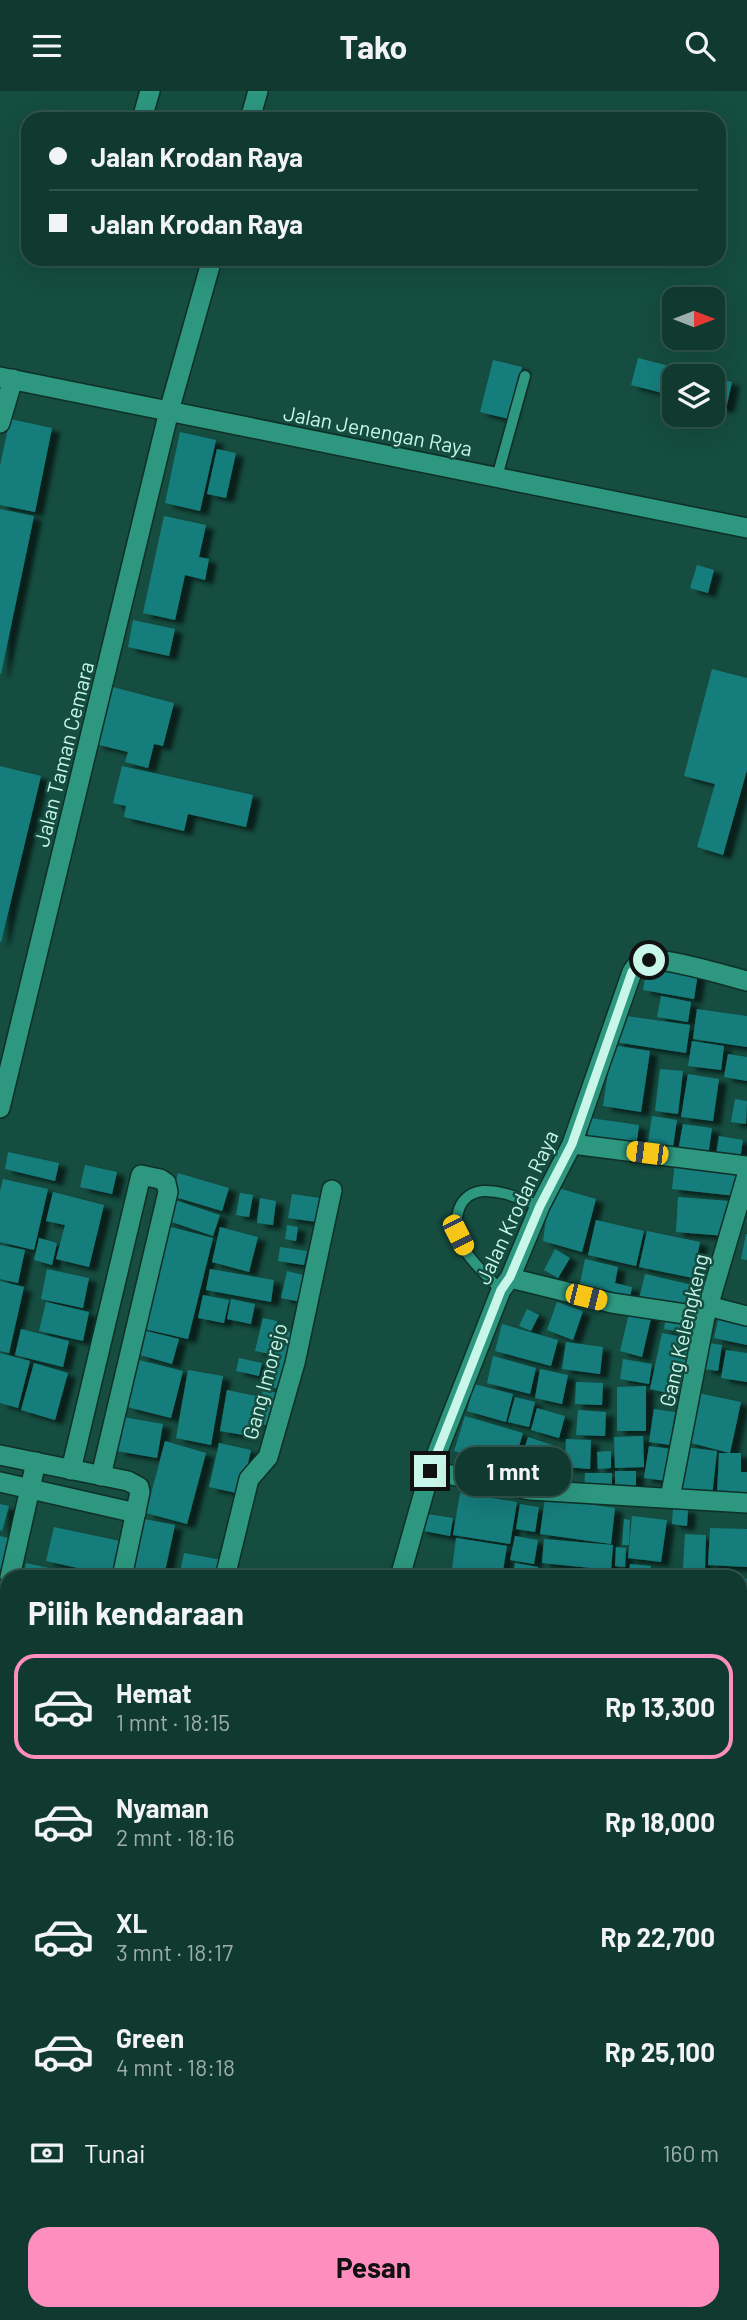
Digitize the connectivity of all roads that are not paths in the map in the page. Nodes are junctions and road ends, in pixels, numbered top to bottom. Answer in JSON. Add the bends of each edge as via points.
{"nodes":[{"id":1,"x":150,"y":91,"type":"edge"},
{"id":2,"x":258,"y":91,"type":"edge"},
{"id":3,"x":144,"y":112,"type":"edge"},
{"id":4,"x":252,"y":112,"type":"edge"},
{"id":5,"x":210,"y":266,"type":"edge"},
{"id":6,"x":525,"y":376,"type":"dead end"},
{"id":7,"x":6,"y":378,"type":"edge"},
{"id":8,"x":170,"y":411,"type":"junction"},
{"id":9,"x":0,"y":423,"type":"edge"},
{"id":10,"x":497,"y":478,"type":"junction"},
{"id":11,"x":747,"y":528,"type":"edge"},
{"id":12,"x":747,"y":981,"type":"edge"},
{"id":13,"x":0,"y":1108,"type":"edge"},
{"id":14,"x":572,"y":1144,"type":"junction"},
{"id":15,"x":747,"y":1166,"type":"edge"},
{"id":16,"x":747,"y":1175,"type":"edge"},
{"id":17,"x":332,"y":1190,"type":"dead end"},
{"id":18,"x":540,"y":1206,"type":"junction"},
{"id":19,"x":506,"y":1284,"type":"junction"},
{"id":20,"x":114,"y":1288,"type":"junction"},
{"id":21,"x":144,"y":1296,"type":"junction"},
{"id":22,"x":707,"y":1312,"type":"junction"},
{"id":23,"x":747,"y":1316,"type":"edge"},
{"id":24,"x":93,"y":1374,"type":"junction"},
{"id":25,"x":123,"y":1382,"type":"junction"},
{"id":26,"x":0,"y":1455,"type":"edge"},
{"id":27,"x":36,"y":1462,"type":"junction"},
{"id":28,"x":71,"y":1470,"type":"junction"},
{"id":29,"x":430,"y":1471,"type":"junction"},
{"id":30,"x":101,"y":1476,"type":"junction"},
{"id":31,"x":0,"y":1482,"type":"edge"},
{"id":32,"x":30,"y":1489,"type":"junction"},
{"id":33,"x":670,"y":1498,"type":"junction"},
{"id":34,"x":747,"y":1503,"type":"edge"},
{"id":35,"x":136,"y":1514,"type":"junction"},
{"id":36,"x":12,"y":1570,"type":"edge"},
{"id":37,"x":124,"y":1570,"type":"edge"},
{"id":38,"x":227,"y":1570,"type":"edge"},
{"id":39,"x":402,"y":1570,"type":"edge"}],
"edges":[{"from":1,"to":3,"type":"street"},
{"from":2,"to":4,"type":"street"},
{"from":5,"to":8,"type":"street","name":"Jalan Taman Cemara"},
{"from":6,"to":10,"type":"lane"},
{"from":7,"to":8,"type":"street","name":"Jalan Jenengan Raya"},
{"from":7,"to":9,"type":"street"},
{"from":8,"to":10,"type":"street","name":"Jalan Jenengan Raya"},
{"from":8,"to":13,"type":"street","name":"Jalan Taman Cemara"},
{"from":10,"to":11,"type":"street","name":"Jalan Jenengan Raya"},
{"from":12,"to":14,"type":"street","name":"Jalan Krodan Raya","via":[[694,967],[649,960],[639,963]]},
{"from":14,"to":15,"type":"street"},
{"from":14,"to":18,"type":"street","name":"Jalan Krodan Raya"},
{"from":16,"to":22,"type":"street","name":"Gang Kelengkeng"},
{"from":17,"to":38,"type":"street","name":"Gang Imorejo","via":[[295,1363],[268,1457],[249,1479]]},
{"from":18,"to":19,"type":"street","name":"Jalan Krodan Raya"},
{"from":18,"to":19,"type":"lane","via":[[482,1191],[462,1202],[458,1235],[475,1263]]},
{"from":19,"to":22,"type":"street","via":[[612,1303]]},
{"from":19,"to":29,"type":"street","name":"Jalan Krodan Raya"},
{"from":20,"to":21,"type":"street"},
{"from":20,"to":21,"type":"street","via":[[141,1175],[160,1179],[168,1192]]},
{"from":20,"to":24,"type":"street"},
{"from":21,"to":25,"type":"street"},
{"from":22,"to":23,"type":"street"},
{"from":22,"to":33,"type":"street","name":"Gang Kelengkeng"},
{"from":24,"to":25,"type":"street"},
{"from":24,"to":28,"type":"street"},
{"from":25,"to":30,"type":"street"},
{"from":26,"to":27,"type":"street"},
{"from":27,"to":28,"type":"street"},
{"from":27,"to":32,"type":"street"},
{"from":28,"to":30,"type":"street"},
{"from":29,"to":33,"type":"street","via":[[530,1490]]},
{"from":29,"to":39,"type":"street","name":"Jalan Krodan Raya"},
{"from":30,"to":35,"type":"street","via":[[139,1487]]},
{"from":31,"to":32,"type":"street"},
{"from":32,"to":35,"type":"street"},
{"from":32,"to":36,"type":"street"},
{"from":33,"to":34,"type":"street"},
{"from":35,"to":37,"type":"street"}]}
